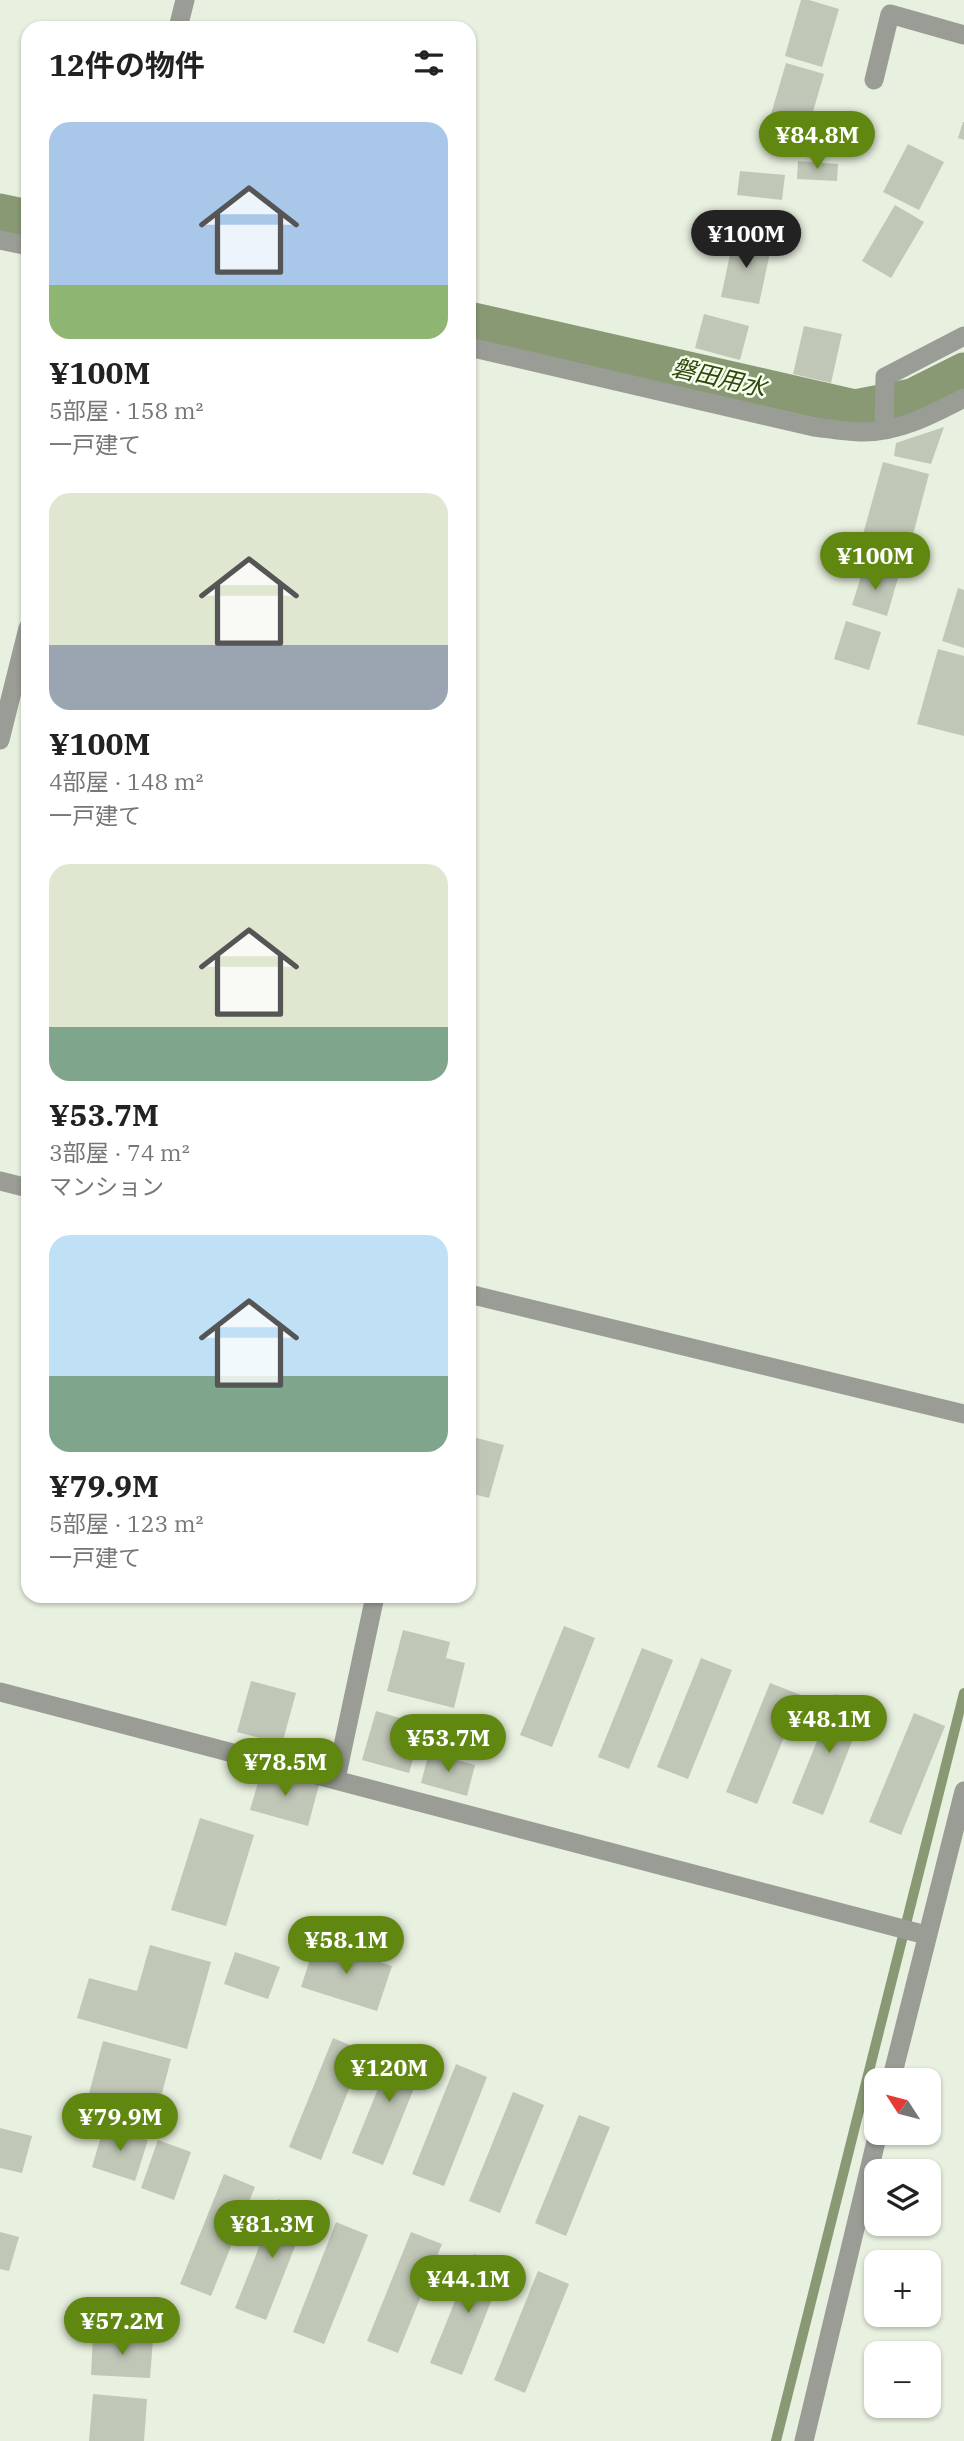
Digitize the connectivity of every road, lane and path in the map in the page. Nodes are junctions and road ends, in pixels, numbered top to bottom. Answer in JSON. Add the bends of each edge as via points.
{"nodes":[{"id":1,"x":185,"y":0,"type":"edge"},
{"id":2,"x":180,"y":21,"type":"edge"},
{"id":3,"x":964,"y":35,"type":"edge"},
{"id":4,"x":874,"y":80,"type":"dead end"},
{"id":5,"x":0,"y":240,"type":"edge"},
{"id":6,"x":21,"y":244,"type":"edge"},
{"id":7,"x":964,"y":336,"type":"edge"},
{"id":8,"x":476,"y":348,"type":"edge"},
{"id":9,"x":964,"y":398,"type":"edge"},
{"id":10,"x":884,"y":429,"type":"junction"},
{"id":11,"x":21,"y":656,"type":"edge"},
{"id":12,"x":0,"y":740,"type":"edge"},
{"id":13,"x":0,"y":1181,"type":"edge"},
{"id":14,"x":21,"y":1186,"type":"edge"},
{"id":15,"x":476,"y":1296,"type":"edge"},
{"id":16,"x":964,"y":1414,"type":"edge"},
{"id":17,"x":373,"y":1603,"type":"edge"},
{"id":18,"x":0,"y":1692,"type":"edge"},
{"id":19,"x":336,"y":1779,"type":"junction"},
{"id":20,"x":964,"y":1791,"type":"edge"},
{"id":21,"x":926,"y":1935,"type":"junction"},
{"id":22,"x":894,"y":2068,"type":"edge"},
{"id":23,"x":875,"y":2146,"type":"edge"},
{"id":24,"x":804,"y":2441,"type":"edge"}],
"edges":[{"from":1,"to":2,"type":"street"},
{"from":3,"to":4,"type":"street","via":[[890,14]]},
{"from":5,"to":6,"type":"street"},
{"from":7,"to":10,"type":"street","via":[[885,377]]},
{"from":8,"to":10,"type":"street","via":[[814,427],[865,432]]},
{"from":9,"to":10,"type":"street","via":[[933,414]]},
{"from":11,"to":12,"type":"street"},
{"from":13,"to":14,"type":"street"},
{"from":15,"to":16,"type":"street"},
{"from":17,"to":19,"type":"street"},
{"from":18,"to":19,"type":"street"},
{"from":19,"to":21,"type":"street"},
{"from":20,"to":21,"type":"street"},
{"from":21,"to":22,"type":"street"},
{"from":23,"to":24,"type":"street"}]}
